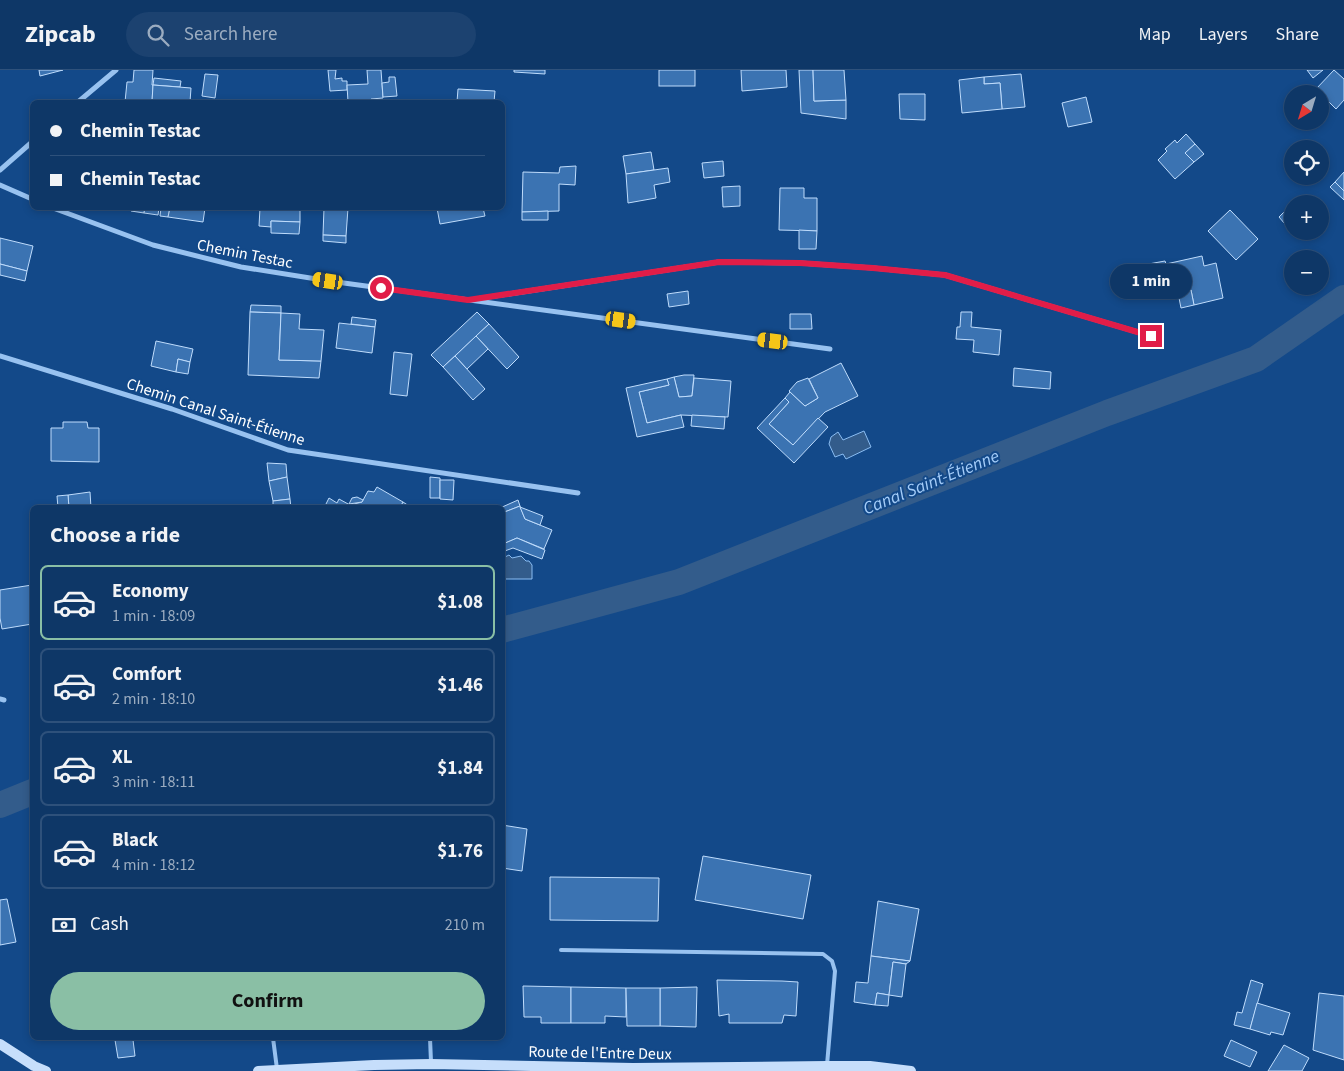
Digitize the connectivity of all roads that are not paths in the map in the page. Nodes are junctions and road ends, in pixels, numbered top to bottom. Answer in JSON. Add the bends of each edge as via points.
{"nodes":[{"id":1,"x":116,"y":70,"type":"edge"},
{"id":2,"x":80,"y":100,"type":"edge"},
{"id":3,"x":30,"y":144,"type":"edge"},
{"id":4,"x":0,"y":170,"type":"edge"},
{"id":5,"x":0,"y":185,"type":"edge"},
{"id":6,"x":30,"y":198,"type":"edge"},
{"id":7,"x":59,"y":210,"type":"edge"},
{"id":8,"x":468,"y":300,"type":"junction"},
{"id":9,"x":1151,"y":336,"type":"dead end"},
{"id":10,"x":830,"y":349,"type":"dead end"},
{"id":11,"x":0,"y":356,"type":"edge"},
{"id":12,"x":578,"y":493,"type":"dead end"},
{"id":13,"x":561,"y":950,"type":"dead end"},
{"id":14,"x":273,"y":1040,"type":"edge"},
{"id":15,"x":430,"y":1040,"type":"edge"},
{"id":16,"x":0,"y":1044,"type":"edge"},
{"id":17,"x":431,"y":1064,"type":"junction"},
{"id":18,"x":827,"y":1066,"type":"junction"},
{"id":19,"x":277,"y":1069,"type":"junction"},
{"id":20,"x":46,"y":1071,"type":"edge"},
{"id":21,"x":258,"y":1071,"type":"edge"},
{"id":22,"x":911,"y":1071,"type":"edge"}],
"edges":[{"from":1,"to":2,"type":"street"},
{"from":3,"to":4,"type":"street"},
{"from":5,"to":6,"type":"street"},
{"from":7,"to":8,"type":"street","name":"Chemin Testac","via":[[153,245],[241,267]]},
{"from":8,"to":9,"type":"street","name":"Chemin Testac","via":[[719,262],[800,263],[945,275]]},
{"from":8,"to":10,"type":"street","name":"Chemin Testac"},
{"from":11,"to":12,"type":"street","name":"Chemin Canal Saint-Étienne","via":[[288,450]]},
{"from":13,"to":18,"type":"lane","via":[[822,954],[832,962],[835,971]]},
{"from":14,"to":19,"type":"lane"},
{"from":15,"to":17,"type":"lane"},
{"from":16,"to":20,"type":"main road"},
{"from":17,"to":18,"type":"main road","name":"Route de l'Entre Deux","via":[[633,1068]]},
{"from":17,"to":19,"type":"main road","name":"Route de l'Entre Deux"},
{"from":18,"to":22,"type":"main road","name":"Route de l'Entre Deux","via":[[870,1066]]},
{"from":19,"to":21,"type":"main road","name":"Route de l'Entre Deux"}]}
